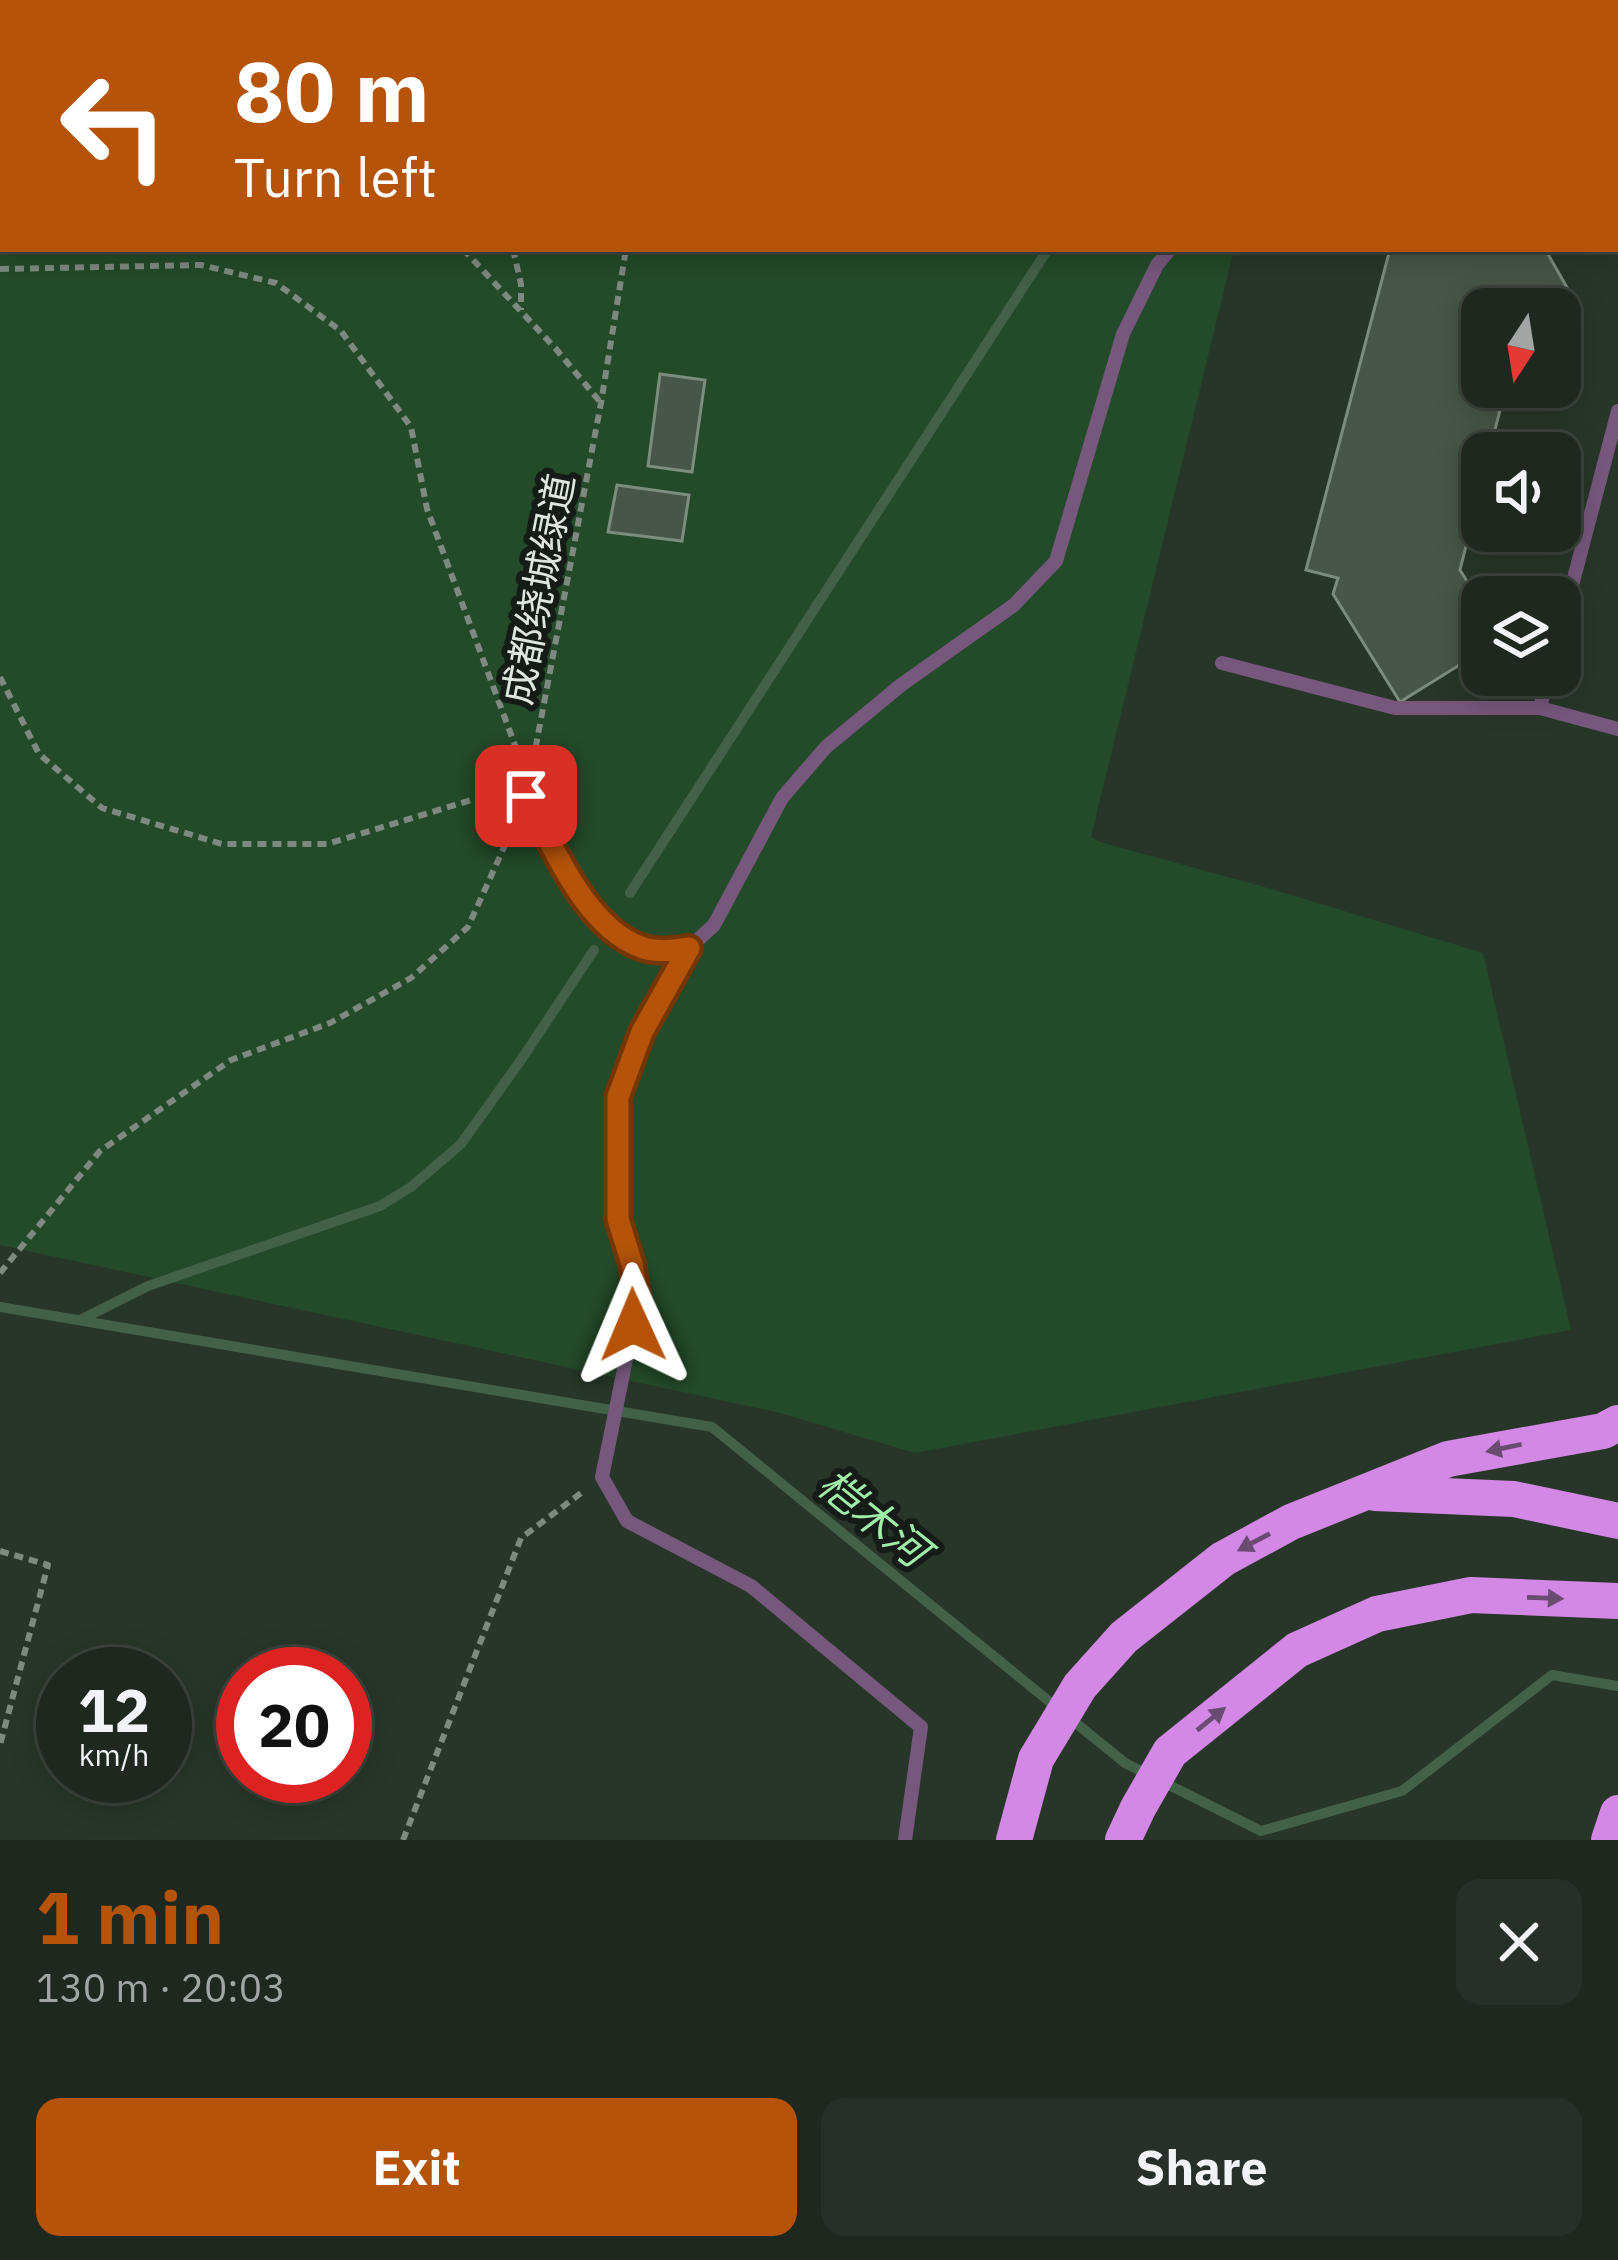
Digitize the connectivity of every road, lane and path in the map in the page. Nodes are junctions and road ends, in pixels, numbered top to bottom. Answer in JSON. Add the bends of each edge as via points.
{"nodes":[{"id":1,"x":466,"y":252,"type":"edge"},
{"id":2,"x":514,"y":252,"type":"edge"},
{"id":3,"x":626,"y":252,"type":"edge"},
{"id":4,"x":1168,"y":252,"type":"edge"},
{"id":5,"x":0,"y":269,"type":"edge"},
{"id":6,"x":521,"y":313,"type":"junction"},
{"id":7,"x":601,"y":403,"type":"junction"},
{"id":8,"x":1618,"y":411,"type":"edge"},
{"id":9,"x":1574,"y":576,"type":"edge"},
{"id":10,"x":1222,"y":663,"type":"dead end"},
{"id":11,"x":0,"y":677,"type":"edge"},
{"id":12,"x":1543,"y":696,"type":"edge"},
{"id":13,"x":1540,"y":707,"type":"junction"},
{"id":14,"x":1618,"y":729,"type":"edge"},
{"id":15,"x":528,"y":789,"type":"junction"},
{"id":16,"x":689,"y":948,"type":"junction"},
{"id":17,"x":0,"y":1273,"type":"edge"},
{"id":18,"x":1618,"y":1423,"type":"edge"},
{"id":19,"x":602,"y":1477,"type":"junction"},
{"id":20,"x":1360,"y":1493,"type":"junction"},
{"id":21,"x":1618,"y":1521,"type":"edge"},
{"id":22,"x":0,"y":1551,"type":"edge"},
{"id":23,"x":1618,"y":1600,"type":"edge"},
{"id":24,"x":0,"y":1745,"type":"edge"},
{"id":25,"x":1618,"y":1814,"type":"edge"},
{"id":26,"x":1131,"y":1829,"type":"edge"},
{"id":27,"x":403,"y":1840,"type":"edge"},
{"id":28,"x":905,"y":1840,"type":"edge"},
{"id":29,"x":1014,"y":1840,"type":"edge"},
{"id":30,"x":1609,"y":1840,"type":"edge"}],
"edges":[{"from":1,"to":6,"type":"path"},
{"from":2,"to":6,"type":"path"},
{"from":3,"to":7,"type":"path","name":"成都绕城绿道"},
{"from":4,"to":16,"type":"lane","via":[[1123,334],[1056,561],[1014,605],[826,747],[782,798],[714,925]]},
{"from":5,"to":15,"type":"path","via":[[201,265],[276,283],[341,331],[411,427],[428,509]]},
{"from":6,"to":7,"type":"path"},
{"from":7,"to":15,"type":"path","name":"成都绕城绿道"},
{"from":8,"to":9,"type":"lane"},
{"from":10,"to":13,"type":"lane","via":[[1395,708]]},
{"from":11,"to":15,"type":"path","via":[[39,754],[102,808],[222,844],[327,844]]},
{"from":12,"to":13,"type":"lane"},
{"from":13,"to":14,"type":"lane"},
{"from":15,"to":16,"type":"lane","via":[[596,918],[640,947]]},
{"from":15,"to":17,"type":"path","name":"成都绕城绿道","via":[[468,927],[411,978],[331,1023],[232,1060],[100,1151]]},
{"from":16,"to":19,"type":"lane","via":[[642,1032],[618,1097],[618,1219],[638,1301]]},
{"from":18,"to":20,"type":"highway","one_way":true,"via":[[1448,1460]]},
{"from":19,"to":27,"type":"path","via":[[520,1538]]},
{"from":19,"to":28,"type":"lane","via":[[627,1521],[752,1586],[921,1727]]},
{"from":20,"to":21,"type":"highway","via":[[1514,1499]]},
{"from":20,"to":29,"type":"highway","one_way":true,"via":[[1223,1559],[1124,1637],[1080,1686],[1036,1760]]},
{"from":22,"to":24,"type":"path","via":[[48,1565]]},
{"from":26,"to":23,"type":"highway","one_way":true,"via":[[1171,1752],[1297,1650],[1377,1614],[1471,1595]]},
{"from":25,"to":30,"type":"highway"}]}
